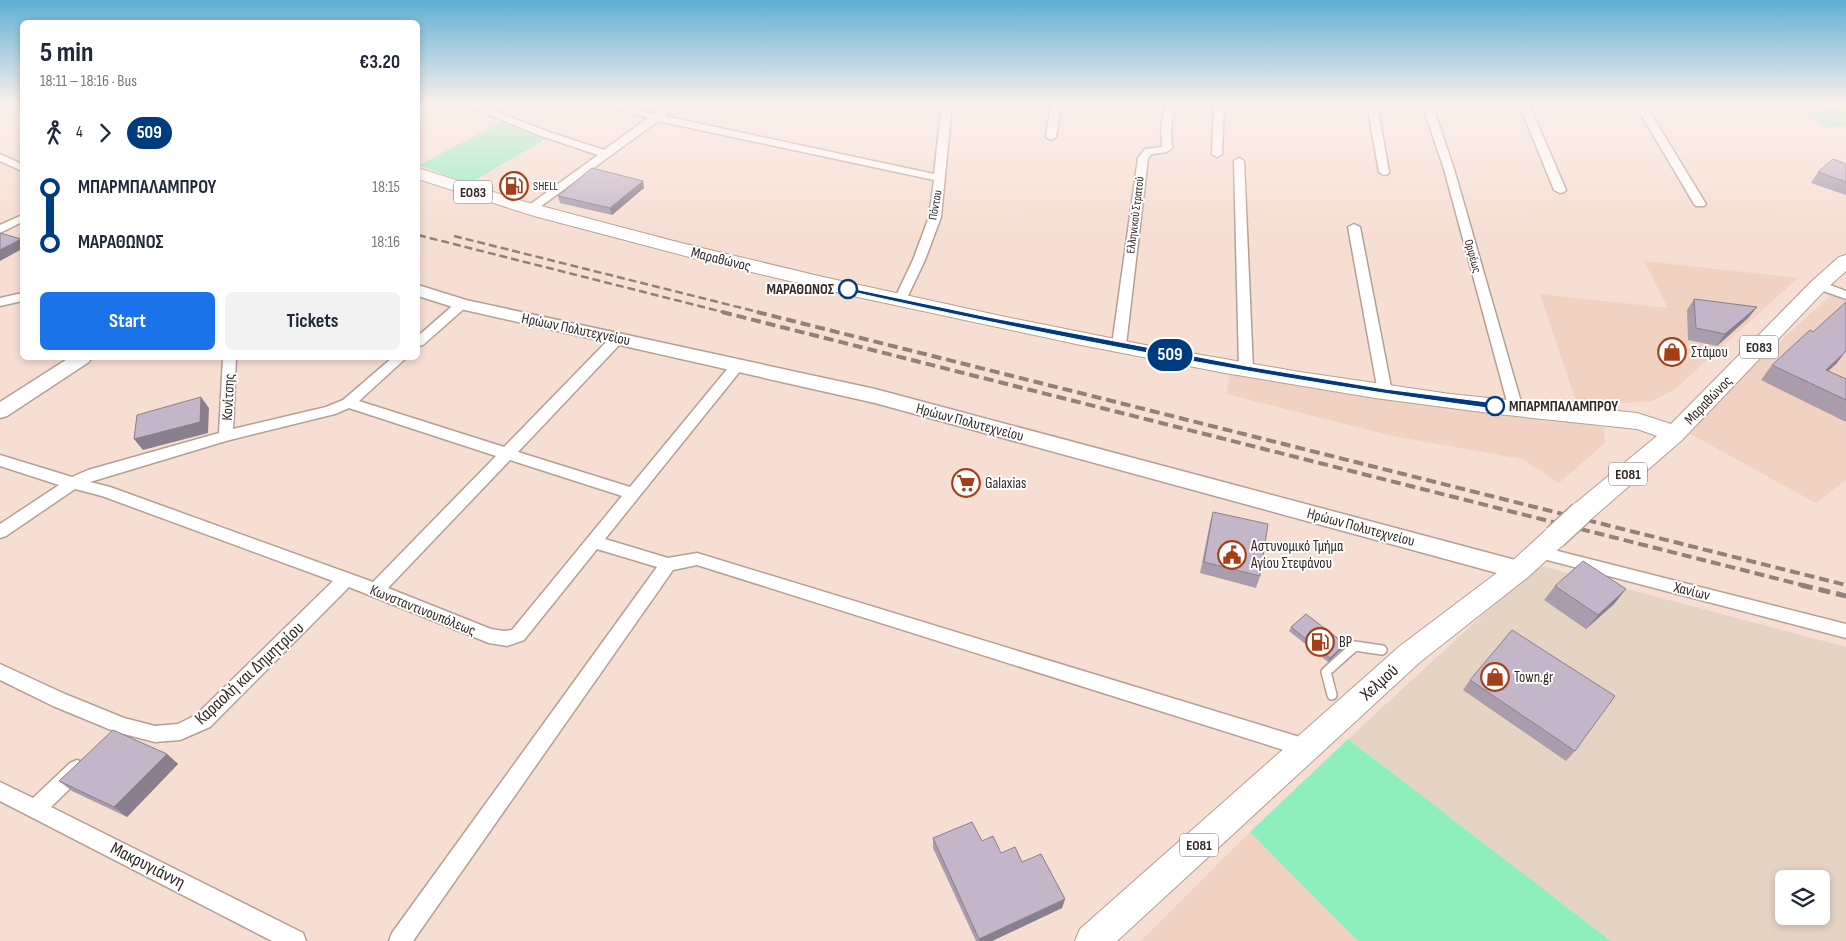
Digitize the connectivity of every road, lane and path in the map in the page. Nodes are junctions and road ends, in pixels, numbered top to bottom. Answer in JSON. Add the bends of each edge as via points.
{"nodes":[{"id":1,"x":587,"y":148,"type":"edge"},
{"id":2,"x":613,"y":148,"type":"edge"},
{"id":3,"x":797,"y":148,"type":"edge"},
{"id":4,"x":943,"y":148,"type":"edge"},
{"id":5,"x":1166,"y":148,"type":"edge"},
{"id":6,"x":1217,"y":148,"type":"edge"},
{"id":7,"x":1380,"y":148,"type":"edge"},
{"id":8,"x":1441,"y":148,"type":"edge"},
{"id":9,"x":1542,"y":148,"type":"edge"},
{"id":10,"x":1666,"y":148,"type":"edge"},
{"id":11,"x":605,"y":154,"type":"junction"},
{"id":12,"x":1217,"y":154,"type":"dead end"},
{"id":13,"x":1239,"y":161,"type":"dead end"},
{"id":14,"x":3,"y":162,"type":"edge"},
{"id":15,"x":20,"y":167,"type":"edge"},
{"id":16,"x":1384,"y":172,"type":"dead end"},
{"id":17,"x":420,"y":174,"type":"edge"},
{"id":18,"x":940,"y":178,"type":"junction"},
{"id":19,"x":1560,"y":190,"type":"dead end"},
{"id":20,"x":1700,"y":204,"type":"dead end"},
{"id":21,"x":529,"y":210,"type":"junction"},
{"id":22,"x":20,"y":219,"type":"edge"},
{"id":23,"x":1354,"y":227,"type":"dead end"},
{"id":24,"x":0,"y":230,"type":"edge"},
{"id":25,"x":1846,"y":261,"type":"edge"},
{"id":26,"x":1819,"y":285,"type":"junction"},
{"id":27,"x":420,"y":291,"type":"edge"},
{"id":28,"x":1846,"y":295,"type":"edge"},
{"id":29,"x":20,"y":297,"type":"edge"},
{"id":30,"x":900,"y":300,"type":"junction"},
{"id":31,"x":0,"y":302,"type":"edge"},
{"id":32,"x":462,"y":304,"type":"junction"},
{"id":33,"x":618,"y":338,"type":"junction"},
{"id":34,"x":420,"y":340,"type":"edge"},
{"id":35,"x":1120,"y":345,"type":"junction"},
{"id":36,"x":79,"y":360,"type":"edge"},
{"id":37,"x":229,"y":360,"type":"edge"},
{"id":38,"x":398,"y":360,"type":"edge"},
{"id":39,"x":738,"y":365,"type":"junction"},
{"id":40,"x":1246,"y":369,"type":"junction"},
{"id":41,"x":1385,"y":392,"type":"junction"},
{"id":42,"x":348,"y":403,"type":"junction"},
{"id":43,"x":1516,"y":409,"type":"junction"},
{"id":44,"x":0,"y":411,"type":"edge"},
{"id":45,"x":1674,"y":434,"type":"junction"},
{"id":46,"x":226,"y":436,"type":"junction"},
{"id":47,"x":508,"y":454,"type":"junction"},
{"id":48,"x":0,"y":460,"type":"edge"},
{"id":49,"x":73,"y":483,"type":"junction"},
{"id":50,"x":633,"y":494,"type":"junction"},
{"id":51,"x":0,"y":532,"type":"edge"},
{"id":52,"x":595,"y":542,"type":"junction"},
{"id":53,"x":1538,"y":553,"type":"junction"},
{"id":54,"x":668,"y":564,"type":"junction"},
{"id":55,"x":345,"y":580,"type":"junction"},
{"id":56,"x":376,"y":590,"type":"junction"},
{"id":57,"x":1846,"y":631,"type":"edge"},
{"id":58,"x":1382,"y":650,"type":"dead end"},
{"id":59,"x":0,"y":672,"type":"edge"},
{"id":60,"x":1332,"y":695,"type":"dead end"},
{"id":61,"x":123,"y":726,"type":"junction"},
{"id":62,"x":108,"y":739,"type":"edge"},
{"id":63,"x":1306,"y":748,"type":"junction"},
{"id":64,"x":87,"y":760,"type":"edge"},
{"id":65,"x":0,"y":791,"type":"edge"},
{"id":66,"x":36,"y":808,"type":"junction"},
{"id":67,"x":296,"y":941,"type":"edge"},
{"id":68,"x":400,"y":941,"type":"edge"},
{"id":69,"x":1092,"y":941,"type":"edge"}],
"edges":[{"from":1,"to":11,"type":"street"},
{"from":2,"to":11,"type":"street"},
{"from":3,"to":18,"type":"street"},
{"from":4,"to":18,"type":"street","name":"Πόντου"},
{"from":5,"to":35,"type":"street","name":"Ελληνικού Στρατού","via":[[1149,151],[1143,158]]},
{"from":6,"to":12,"type":"street"},
{"from":7,"to":16,"type":"street"},
{"from":8,"to":43,"type":"street","name":"Ορφέως"},
{"from":9,"to":19,"type":"street"},
{"from":10,"to":20,"type":"street"},
{"from":11,"to":21,"type":"street"},
{"from":13,"to":40,"type":"street"},
{"from":14,"to":15,"type":"street"},
{"from":17,"to":21,"type":"main road","name":"Μαραθώνος","number":"ΕΟ83"},
{"from":18,"to":30,"type":"street","name":"Πόντου","via":[[933,222]]},
{"from":21,"to":30,"type":"main road","name":"Μαραθώνος","number":"ΕΟ83","via":[[756,268]]},
{"from":22,"to":24,"type":"street"},
{"from":23,"to":41,"type":"street"},
{"from":25,"to":26,"type":"main road","name":"Μαραθώνος","number":"ΕΟ83"},
{"from":26,"to":28,"type":"street"},
{"from":26,"to":45,"type":"main road","name":"Μαραθώνος","number":"ΕΟ83"},
{"from":27,"to":32,"type":"street","name":"Ηρώων Πολυτεχνείου"},
{"from":29,"to":31,"type":"street"},
{"from":30,"to":35,"type":"main road","name":"Μαραθώνος","number":"ΕΟ83"},
{"from":32,"to":33,"type":"street","name":"Ηρώων Πολυτεχνείου"},
{"from":32,"to":34,"type":"street"},
{"from":33,"to":39,"type":"street","name":"Ηρώων Πολυτεχνείου"},
{"from":33,"to":47,"type":"street"},
{"from":35,"to":40,"type":"main road","name":"Μαραθώνος","number":"ΕΟ83"},
{"from":36,"to":44,"type":"street"},
{"from":37,"to":46,"type":"street","name":"Κονίτσης"},
{"from":38,"to":42,"type":"street"},
{"from":39,"to":50,"type":"street","name":"Κωνσταντινουπόλεως"},
{"from":39,"to":53,"type":"street","name":"Ηρώων Πολυτεχνείου"},
{"from":40,"to":41,"type":"main road","name":"Μαραθώνος","number":"ΕΟ83"},
{"from":41,"to":43,"type":"main road","name":"Μαραθώνος","number":"ΕΟ83"},
{"from":42,"to":46,"type":"street","via":[[330,411]]},
{"from":42,"to":47,"type":"street"},
{"from":43,"to":45,"type":"main road","name":"Μαραθώνος","number":"ΕΟ83","via":[[1637,421]]},
{"from":45,"to":53,"type":"main road","name":"Χελμού","number":"ΕΟ81","bridge":true},
{"from":46,"to":49,"type":"street","via":[[128,463]]},
{"from":47,"to":50,"type":"street"},
{"from":47,"to":56,"type":"street"},
{"from":48,"to":49,"type":"street","name":"Κωνσταντινουπόλεως"},
{"from":49,"to":51,"type":"street"},
{"from":49,"to":55,"type":"street","name":"Κωνσταντινουπόλεως","via":[[105,491]]},
{"from":50,"to":52,"type":"street","name":"Κωνσταντινουπόλεως"},
{"from":52,"to":54,"type":"street"},
{"from":52,"to":56,"type":"street","name":"Κωνσταντινουπόλεως","via":[[518,635],[512,638],[490,636]]},
{"from":53,"to":57,"type":"street","name":"Χανίων"},
{"from":53,"to":63,"type":"main road","name":"Χελμού","number":"ΕΟ81","via":[[1410,654]]},
{"from":54,"to":63,"type":"street","via":[[697,559]]},
{"from":54,"to":68,"type":"street"},
{"from":55,"to":56,"type":"street","name":"Κωνσταντινουπόλεως"},
{"from":55,"to":61,"type":"street","name":"Καραολή και Δημητρίου","via":[[199,725],[166,735]]},
{"from":58,"to":60,"type":"lane","via":[[1355,646],[1326,672]]},
{"from":59,"to":61,"type":"street","name":"Καραολή και Δημητρίου"},
{"from":61,"to":62,"type":"street"},
{"from":63,"to":69,"type":"main road","name":"Χελμού","number":"ΕΟ81"},
{"from":64,"to":66,"type":"street"},
{"from":65,"to":66,"type":"street","name":"Μακρυγιάννη"},
{"from":66,"to":67,"type":"street","name":"Μακρυγιάννη"}]}
